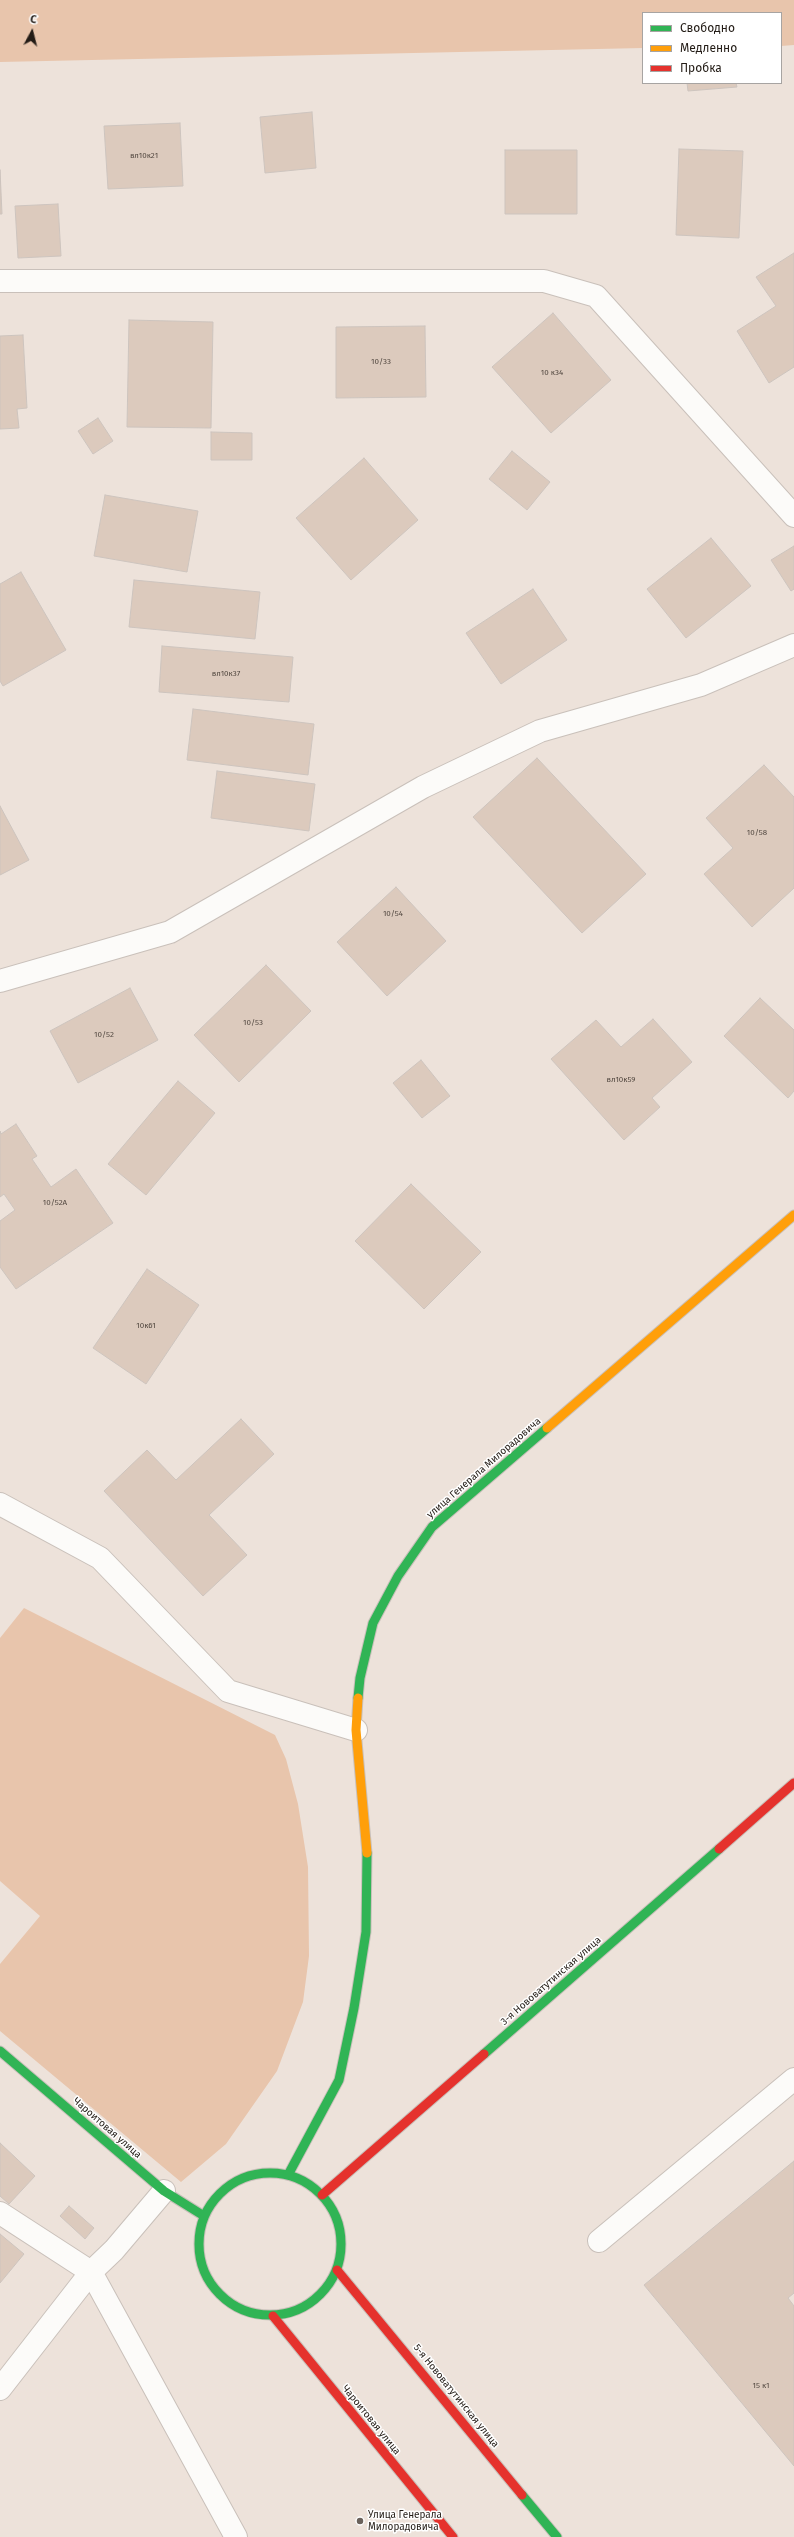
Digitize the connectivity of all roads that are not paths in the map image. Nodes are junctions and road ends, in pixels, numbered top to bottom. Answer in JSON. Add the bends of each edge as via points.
{"nodes":[{"id":1,"x":0,"y":281,"type":"edge"},
{"id":2,"x":794,"y":516,"type":"edge"},
{"id":3,"x":794,"y":645,"type":"edge"},
{"id":4,"x":0,"y":981,"type":"edge"},
{"id":5,"x":794,"y":1215,"type":"edge"},
{"id":6,"x":0,"y":1504,"type":"edge"},
{"id":7,"x":356,"y":1730,"type":"junction"},
{"id":8,"x":794,"y":1783,"type":"edge"},
{"id":9,"x":0,"y":2051,"type":"edge"},
{"id":10,"x":794,"y":2079,"type":"edge"},
{"id":11,"x":288,"y":2175,"type":"junction"},
{"id":12,"x":164,"y":2191,"type":"junction"},
{"id":13,"x":322,"y":2195,"type":"junction"},
{"id":14,"x":0,"y":2213,"type":"edge"},
{"id":15,"x":204,"y":2216,"type":"junction"},
{"id":16,"x":599,"y":2241,"type":"dead end"},
{"id":17,"x":337,"y":2270,"type":"junction"},
{"id":18,"x":90,"y":2272,"type":"junction"},
{"id":19,"x":273,"y":2316,"type":"junction"},
{"id":20,"x":4,"y":2378,"type":"edge"},
{"id":21,"x":236,"y":2537,"type":"edge"},
{"id":22,"x":453,"y":2537,"type":"edge"},
{"id":23,"x":557,"y":2537,"type":"edge"}],
"edges":[{"from":1,"to":2,"type":"street","via":[[544,281],[596,296]]},
{"from":3,"to":4,"type":"street","via":[[701,685],[540,731],[422,787],[170,932]]},
{"from":5,"to":7,"type":"street","name":"улица Генерала Милорадовича","via":[[432,1527],[398,1576],[373,1623],[360,1678]]},
{"from":6,"to":7,"type":"street","via":[[100,1558],[228,1691]]},
{"from":7,"to":11,"type":"street","name":"улица Генерала Милорадовича","via":[[368,1864],[366,1932],[340,2080]]},
{"from":8,"to":13,"type":"street","name":"3-я Нововатутинская улица"},
{"from":9,"to":12,"type":"street","name":"Чароитовая улица"},
{"from":10,"to":16,"type":"street"},
{"from":11,"to":13,"type":"street","via":[[306,2182]]},
{"from":11,"to":15,"type":"street","via":[[262,2173],[238,2180],[218,2196]]},
{"from":12,"to":15,"type":"street","name":"Чароитовая улица"},
{"from":12,"to":18,"type":"street","via":[[114,2250]]},
{"from":13,"to":17,"type":"street","via":[[334,2211],[340,2230],[342,2250]]},
{"from":14,"to":18,"type":"street"},
{"from":15,"to":19,"type":"street","via":[[200,2228],[199,2252],[205,2274],[212,2285],[228,2302],[238,2308],[249,2313]]},
{"from":17,"to":19,"type":"street","via":[[325,2290],[307,2305]]},
{"from":17,"to":23,"type":"street","name":"5-я Нововатутинская улица"},
{"from":18,"to":20,"type":"street"},
{"from":18,"to":21,"type":"street"},
{"from":19,"to":22,"type":"street","name":"Чароитовая улица"}]}
